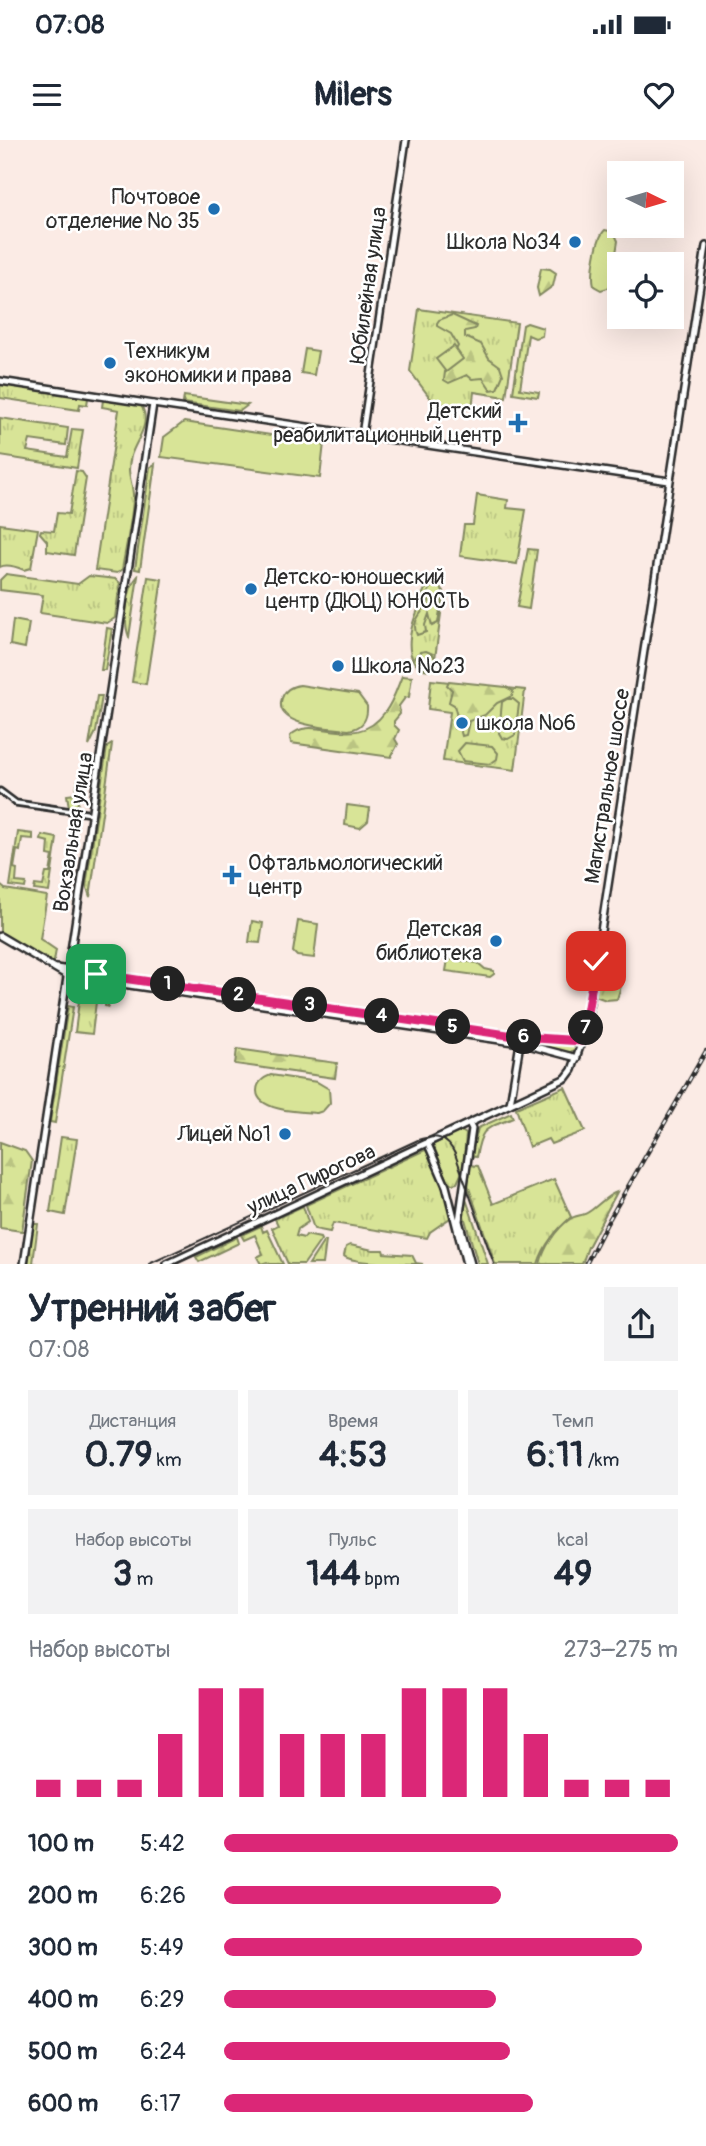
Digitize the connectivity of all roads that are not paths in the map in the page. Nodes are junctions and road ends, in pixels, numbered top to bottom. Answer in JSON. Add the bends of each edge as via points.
{"nodes":[{"id":1,"x":406,"y":140,"type":"edge"},
{"id":2,"x":706,"y":246,"type":"edge"},
{"id":3,"x":0,"y":381,"type":"edge"},
{"id":4,"x":153,"y":404,"type":"junction"},
{"id":5,"x":362,"y":435,"type":"junction"},
{"id":6,"x":669,"y":481,"type":"junction"},
{"id":7,"x":0,"y":791,"type":"edge"},
{"id":8,"x":92,"y":814,"type":"junction"},
{"id":9,"x":0,"y":936,"type":"edge"},
{"id":10,"x":68,"y":973,"type":"junction"},
{"id":11,"x":555,"y":1039,"type":"junction"},
{"id":12,"x":582,"y":1041,"type":"junction"},
{"id":13,"x":520,"y":1043,"type":"junction"},
{"id":14,"x":552,"y":1052,"type":"junction"},
{"id":15,"x":577,"y":1059,"type":"junction"},
{"id":16,"x":510,"y":1104,"type":"junction"},
{"id":17,"x":469,"y":1123,"type":"junction"},
{"id":18,"x":427,"y":1142,"type":"junction"},
{"id":19,"x":463,"y":1184,"type":"junction"},
{"id":20,"x":446,"y":1186,"type":"junction"},
{"id":21,"x":24,"y":1264,"type":"edge"},
{"id":22,"x":167,"y":1264,"type":"edge"},
{"id":23,"x":466,"y":1264,"type":"edge"},
{"id":24,"x":471,"y":1264,"type":"edge"}],
"edges":[{"from":1,"to":5,"type":"main road","name":"Юбилейная улица"},
{"from":2,"to":6,"type":"main road","name":"Магистральное шоссе"},
{"from":3,"to":4,"type":"main road"},
{"from":4,"to":5,"type":"main road"},
{"from":4,"to":8,"type":"main road","name":"Вокзальная улица"},
{"from":5,"to":6,"type":"main road"},
{"from":6,"to":12,"type":"main road","name":"Магистральное шоссе"},
{"from":7,"to":8,"type":"street","via":[[16,803]]},
{"from":8,"to":10,"type":"main road","name":"Вокзальная улица"},
{"from":9,"to":10,"type":"main road"},
{"from":10,"to":11,"type":"main road"},
{"from":10,"to":13,"type":"main road"},
{"from":10,"to":21,"type":"main road","name":"Вокзальная улица"},
{"from":11,"to":12,"type":"main road"},
{"from":11,"to":14,"type":"main road","via":[[558,1048]]},
{"from":12,"to":15,"type":"main road","name":"Магистральное шоссе"},
{"from":13,"to":14,"type":"main road"},
{"from":13,"to":16,"type":"main road"},
{"from":14,"to":15,"type":"main road"},
{"from":15,"to":16,"type":"main road","name":"Магистральное шоссе","via":[[565,1078]]},
{"from":16,"to":17,"type":"main road","name":"Магистральное шоссе"},
{"from":17,"to":18,"type":"main road","name":"улица Пирогова"},
{"from":17,"to":19,"type":"main road","via":[[472,1129]]},
{"from":18,"to":20,"type":"main road"},
{"from":18,"to":22,"type":"main road","name":"улица Пирогова"},
{"from":19,"to":20,"type":"main road"},
{"from":19,"to":24,"type":"main road","via":[[459,1221]]},
{"from":20,"to":23,"type":"main road"}]}
